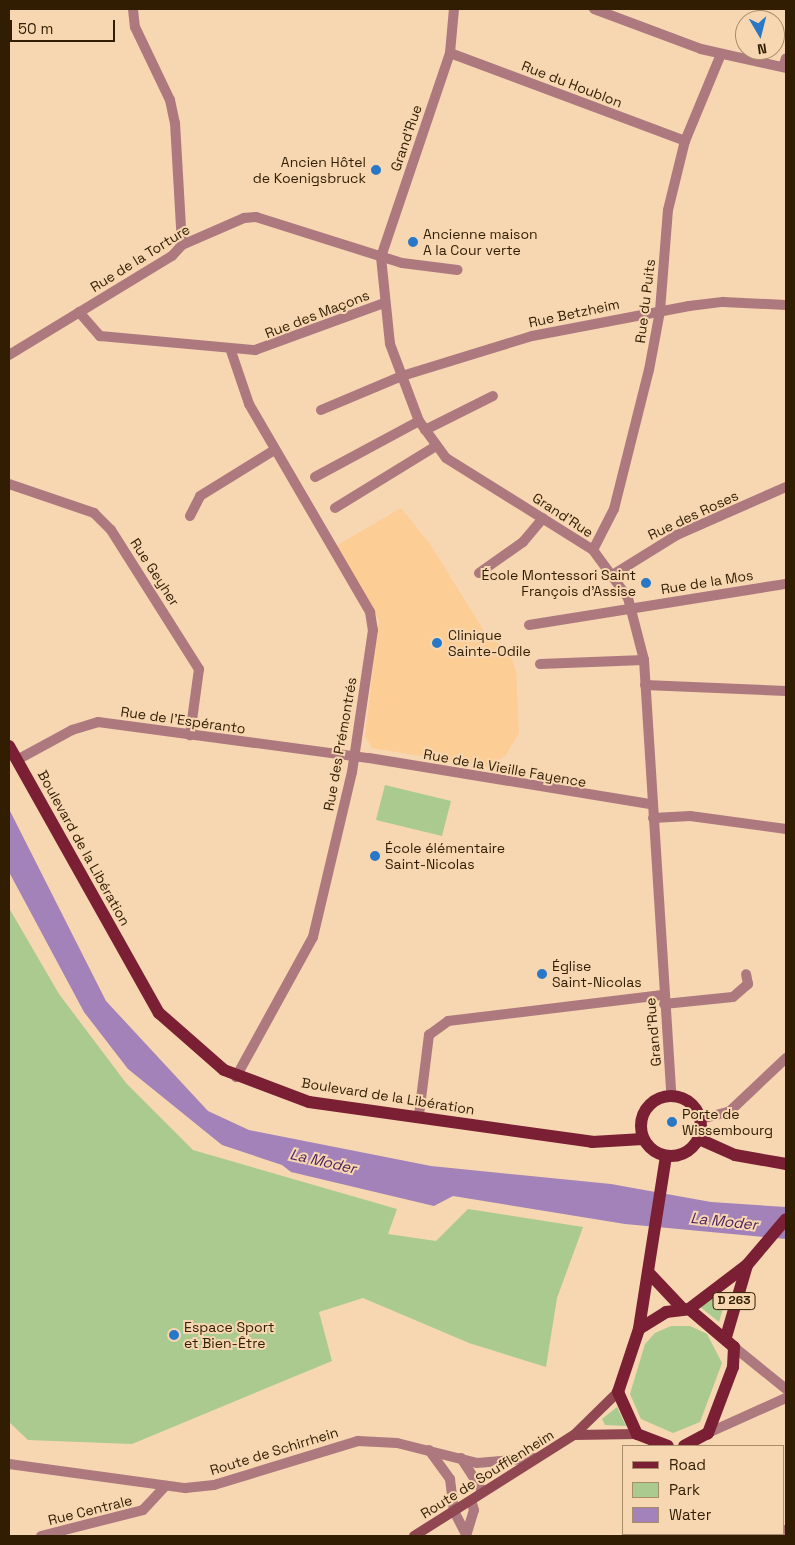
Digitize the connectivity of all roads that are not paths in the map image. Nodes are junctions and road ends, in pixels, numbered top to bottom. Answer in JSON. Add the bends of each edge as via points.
{"nodes":[{"id":1,"x":133,"y":9,"type":"edge"},
{"id":2,"x":454,"y":9,"type":"edge"},
{"id":3,"x":594,"y":9,"type":"edge"},
{"id":4,"x":450,"y":53,"type":"junction"},
{"id":5,"x":721,"y":54,"type":"junction"},
{"id":6,"x":785,"y":64,"type":"edge"},
{"id":7,"x":685,"y":141,"type":"junction"},
{"id":8,"x":182,"y":245,"type":"junction"},
{"id":9,"x":381,"y":258,"type":"junction"},
{"id":10,"x":458,"y":270,"type":"dead end"},
{"id":11,"x":384,"y":303,"type":"junction"},
{"id":12,"x":786,"y":305,"type":"edge"},
{"id":13,"x":660,"y":311,"type":"junction"},
{"id":14,"x":79,"y":312,"type":"junction"},
{"id":15,"x":231,"y":351,"type":"junction"},
{"id":16,"x":9,"y":355,"type":"edge"},
{"id":17,"x":402,"y":376,"type":"junction"},
{"id":18,"x":493,"y":396,"type":"dead end"},
{"id":19,"x":321,"y":410,"type":"dead end"},
{"id":20,"x":419,"y":421,"type":"junction"},
{"id":21,"x":425,"y":430,"type":"junction"},
{"id":22,"x":436,"y":446,"type":"junction"},
{"id":23,"x":273,"y":451,"type":"junction"},
{"id":24,"x":315,"y":477,"type":"dead end"},
{"id":25,"x":9,"y":484,"type":"edge"},
{"id":26,"x":786,"y":487,"type":"edge"},
{"id":27,"x":334,"y":508,"type":"dead end"},
{"id":28,"x":190,"y":516,"type":"dead end"},
{"id":29,"x":544,"y":518,"type":"junction"},
{"id":30,"x":592,"y":550,"type":"junction"},
{"id":31,"x":479,"y":573,"type":"dead end"},
{"id":32,"x":614,"y":574,"type":"junction"},
{"id":33,"x":786,"y":584,"type":"edge"},
{"id":34,"x":632,"y":610,"type":"junction"},
{"id":35,"x":529,"y":625,"type":"dead end"},
{"id":36,"x":644,"y":660,"type":"junction"},
{"id":37,"x":540,"y":664,"type":"dead end"},
{"id":38,"x":646,"y":685,"type":"junction"},
{"id":39,"x":786,"y":691,"type":"edge"},
{"id":40,"x":190,"y":735,"type":"junction"},
{"id":41,"x":9,"y":746,"type":"edge"},
{"id":42,"x":353,"y":756,"type":"junction"},
{"id":43,"x":17,"y":760,"type":"junction"},
{"id":44,"x":651,"y":804,"type":"junction"},
{"id":45,"x":653,"y":818,"type":"junction"},
{"id":46,"x":786,"y":829,"type":"edge"},
{"id":47,"x":746,"y":974,"type":"dead end"},
{"id":48,"x":664,"y":1000,"type":"junction"},
{"id":49,"x":786,"y":1058,"type":"edge"},
{"id":50,"x":236,"y":1077,"type":"junction"},
{"id":51,"x":671,"y":1095,"type":"junction"},
{"id":52,"x":418,"y":1115,"type":"junction"},
{"id":53,"x":701,"y":1119,"type":"junction"},
{"id":54,"x":643,"y":1139,"type":"junction"},
{"id":55,"x":699,"y":1139,"type":"junction"},
{"id":56,"x":666,"y":1156,"type":"junction"},
{"id":57,"x":786,"y":1164,"type":"edge"},
{"id":58,"x":786,"y":1220,"type":"edge"},
{"id":59,"x":750,"y":1262,"type":"junction"},
{"id":60,"x":648,"y":1272,"type":"junction"},
{"id":61,"x":686,"y":1309,"type":"junction"},
{"id":62,"x":639,"y":1329,"type":"junction"},
{"id":63,"x":730,"y":1342,"type":"junction"},
{"id":64,"x":786,"y":1389,"type":"edge"},
{"id":65,"x":618,"y":1392,"type":"junction"},
{"id":66,"x":786,"y":1398,"type":"edge"},
{"id":67,"x":708,"y":1432,"type":"junction"},
{"id":68,"x":574,"y":1434,"type":"junction"},
{"id":69,"x":640,"y":1439,"type":"edge"},
{"id":70,"x":664,"y":1445,"type":"edge"},
{"id":71,"x":686,"y":1445,"type":"edge"},
{"id":72,"x":429,"y":1450,"type":"junction"},
{"id":73,"x":461,"y":1458,"type":"junction"},
{"id":74,"x":535,"y":1458,"type":"junction"},
{"id":75,"x":9,"y":1464,"type":"edge"},
{"id":76,"x":165,"y":1486,"type":"junction"},
{"id":77,"x":483,"y":1492,"type":"junction"},
{"id":78,"x":471,"y":1500,"type":"junction"},
{"id":79,"x":454,"y":1511,"type":"junction"},
{"id":80,"x":42,"y":1536,"type":"edge"},
{"id":81,"x":414,"y":1536,"type":"edge"},
{"id":82,"x":466,"y":1536,"type":"edge"}],
"edges":[{"from":1,"to":8,"type":"street","via":[[135,27],[170,100]]},
{"from":2,"to":4,"type":"street","name":"Grand'Rue"},
{"from":3,"to":5,"type":"street"},
{"from":4,"to":7,"type":"street","name":"Rue du Houblon"},
{"from":4,"to":9,"type":"street","name":"Grand'Rue"},
{"from":5,"to":6,"type":"street"},
{"from":5,"to":7,"type":"street","name":"Rue du Puits"},
{"from":7,"to":13,"type":"street","name":"Rue du Puits","via":[[668,210]]},
{"from":8,"to":9,"type":"street","name":"Rue de la Torture","via":[[230,222],[256,217]]},
{"from":8,"to":14,"type":"street","name":"Rue de la Torture","via":[[172,256]]},
{"from":9,"to":10,"type":"street","name":"Rue de la Torture"},
{"from":9,"to":11,"type":"street","name":"Grand'Rue"},
{"from":11,"to":15,"type":"street","name":"Rue des Maçons","via":[[272,348]]},
{"from":11,"to":17,"type":"street","name":"Grand'Rue"},
{"from":12,"to":13,"type":"street","name":"Rue Betzheim","via":[[723,302]]},
{"from":13,"to":17,"type":"street","name":"Rue Betzheim","via":[[532,336]]},
{"from":13,"to":30,"type":"street","name":"Rue du Puits","via":[[614,509]]},
{"from":14,"to":15,"type":"street","name":"Rue des Maçons","via":[[100,336]]},
{"from":14,"to":16,"type":"street","name":"Rue de la Torture"},
{"from":15,"to":23,"type":"street","name":"Rue des Prémontrés","via":[[249,404]]},
{"from":17,"to":19,"type":"street","name":"Rue Betzheim"},
{"from":17,"to":20,"type":"street","name":"Grand'Rue"},
{"from":18,"to":21,"type":"street"},
{"from":20,"to":21,"type":"street","name":"Grand'Rue"},
{"from":20,"to":24,"type":"street"},
{"from":21,"to":22,"type":"street","name":"Grand'Rue"},
{"from":22,"to":27,"type":"street"},
{"from":22,"to":29,"type":"street","name":"Grand'Rue","via":[[460,468]]},
{"from":23,"to":28,"type":"street","via":[[200,496]]},
{"from":23,"to":42,"type":"street","name":"Rue des Prémontrés","via":[[370,612],[373,630]]},
{"from":25,"to":40,"type":"street","name":"Rue Geyher","via":[[94,513],[111,530],[199,669]]},
{"from":26,"to":32,"type":"street","name":"Rue des Roses","via":[[677,535]]},
{"from":29,"to":30,"type":"street","name":"Grand'Rue"},
{"from":29,"to":31,"type":"street","via":[[524,542]]},
{"from":30,"to":32,"type":"street","name":"Grand'Rue"},
{"from":32,"to":34,"type":"street","name":"Grand'Rue"},
{"from":33,"to":34,"type":"street","name":"Rue de la Mos"},
{"from":34,"to":35,"type":"street","name":"Rue de la Mos"},
{"from":34,"to":36,"type":"street","name":"Grand'Rue"},
{"from":36,"to":37,"type":"street"},
{"from":36,"to":38,"type":"street","name":"Grand'Rue"},
{"from":38,"to":39,"type":"street"},
{"from":38,"to":44,"type":"street","name":"Grand'Rue"},
{"from":40,"to":42,"type":"street","name":"Rue de l'Espéranto"},
{"from":40,"to":43,"type":"street","name":"Rue de l'Espéranto","via":[[98,722],[72,730]]},
{"from":41,"to":43,"type":"main road","name":"Boulevard de la Libération"},
{"from":42,"to":44,"type":"street","name":"Rue de la Vieille Fayence"},
{"from":42,"to":50,"type":"street","name":"Rue des Prémontrés","via":[[313,937]]},
{"from":43,"to":50,"type":"main road","name":"Boulevard de la Libération","via":[[159,1012],[196,1050]]},
{"from":44,"to":45,"type":"street","name":"Grand'Rue"},
{"from":45,"to":46,"type":"street","via":[[690,816]]},
{"from":45,"to":48,"type":"street","name":"Grand'Rue"},
{"from":47,"to":48,"type":"street","via":[[748,984],[733,997]]},
{"from":48,"to":51,"type":"street","name":"Grand'Rue"},
{"from":48,"to":52,"type":"street","via":[[448,1021],[428,1035]]},
{"from":49,"to":53,"type":"street","via":[[730,1111]]},
{"from":50,"to":52,"type":"main road","name":"Boulevard de la Libération","via":[[309,1102]]},
{"from":51,"to":53,"type":"main road","via":[[690,1102]]},
{"from":51,"to":54,"type":"main road","via":[[645,1110]]},
{"from":52,"to":54,"type":"main road","name":"Boulevard de la Libération","via":[[592,1142]]},
{"from":53,"to":55,"type":"main road"},
{"from":54,"to":56,"type":"main road"},
{"from":55,"to":56,"type":"main road","via":[[685,1153]]},
{"from":55,"to":57,"type":"main road","via":[[735,1155]]},
{"from":56,"to":60,"type":"main road"},
{"from":58,"to":59,"type":"main road","number":"D 263"},
{"from":59,"to":61,"type":"main road","number":"D 263"},
{"from":59,"to":63,"type":"main road","number":"D 263"},
{"from":60,"to":61,"type":"main road"},
{"from":60,"to":62,"type":"main road"},
{"from":61,"to":62,"type":"main road"},
{"from":61,"to":63,"type":"main road"},
{"from":62,"to":65,"type":"main road"},
{"from":63,"to":64,"type":"street"},
{"from":63,"to":67,"type":"main road","via":[[733,1367]]},
{"from":65,"to":68,"type":"main road","name":"Route de Soufflenheim"},
{"from":65,"to":69,"type":"main road"},
{"from":66,"to":67,"type":"street"},
{"from":67,"to":71,"type":"main road"},
{"from":68,"to":69,"type":"main road","name":"Route de Soufflenheim"},
{"from":68,"to":74,"type":"main road","name":"Route de Soufflenheim"},
{"from":69,"to":70,"type":"main road"},
{"from":72,"to":73,"type":"street","name":"Route de Schirrhein"},
{"from":72,"to":76,"type":"street","name":"Route de Schirrhein","via":[[358,1441],[214,1485]]},
{"from":72,"to":79,"type":"street","via":[[450,1480]]},
{"from":73,"to":74,"type":"street","name":"Route de Schirrhein","via":[[484,1463]]},
{"from":73,"to":77,"type":"street"},
{"from":74,"to":77,"type":"main road","name":"Route de Soufflenheim"},
{"from":75,"to":76,"type":"street","name":"Route de Schirrhein"},
{"from":76,"to":80,"type":"street","name":"Rue Centrale","via":[[143,1510]]},
{"from":77,"to":78,"type":"main road","name":"Route de Soufflenheim"},
{"from":78,"to":79,"type":"main road","name":"Route de Soufflenheim"},
{"from":78,"to":82,"type":"street","via":[[474,1510]]},
{"from":79,"to":81,"type":"main road","name":"Route de Soufflenheim"},
{"from":79,"to":82,"type":"street"}]}
